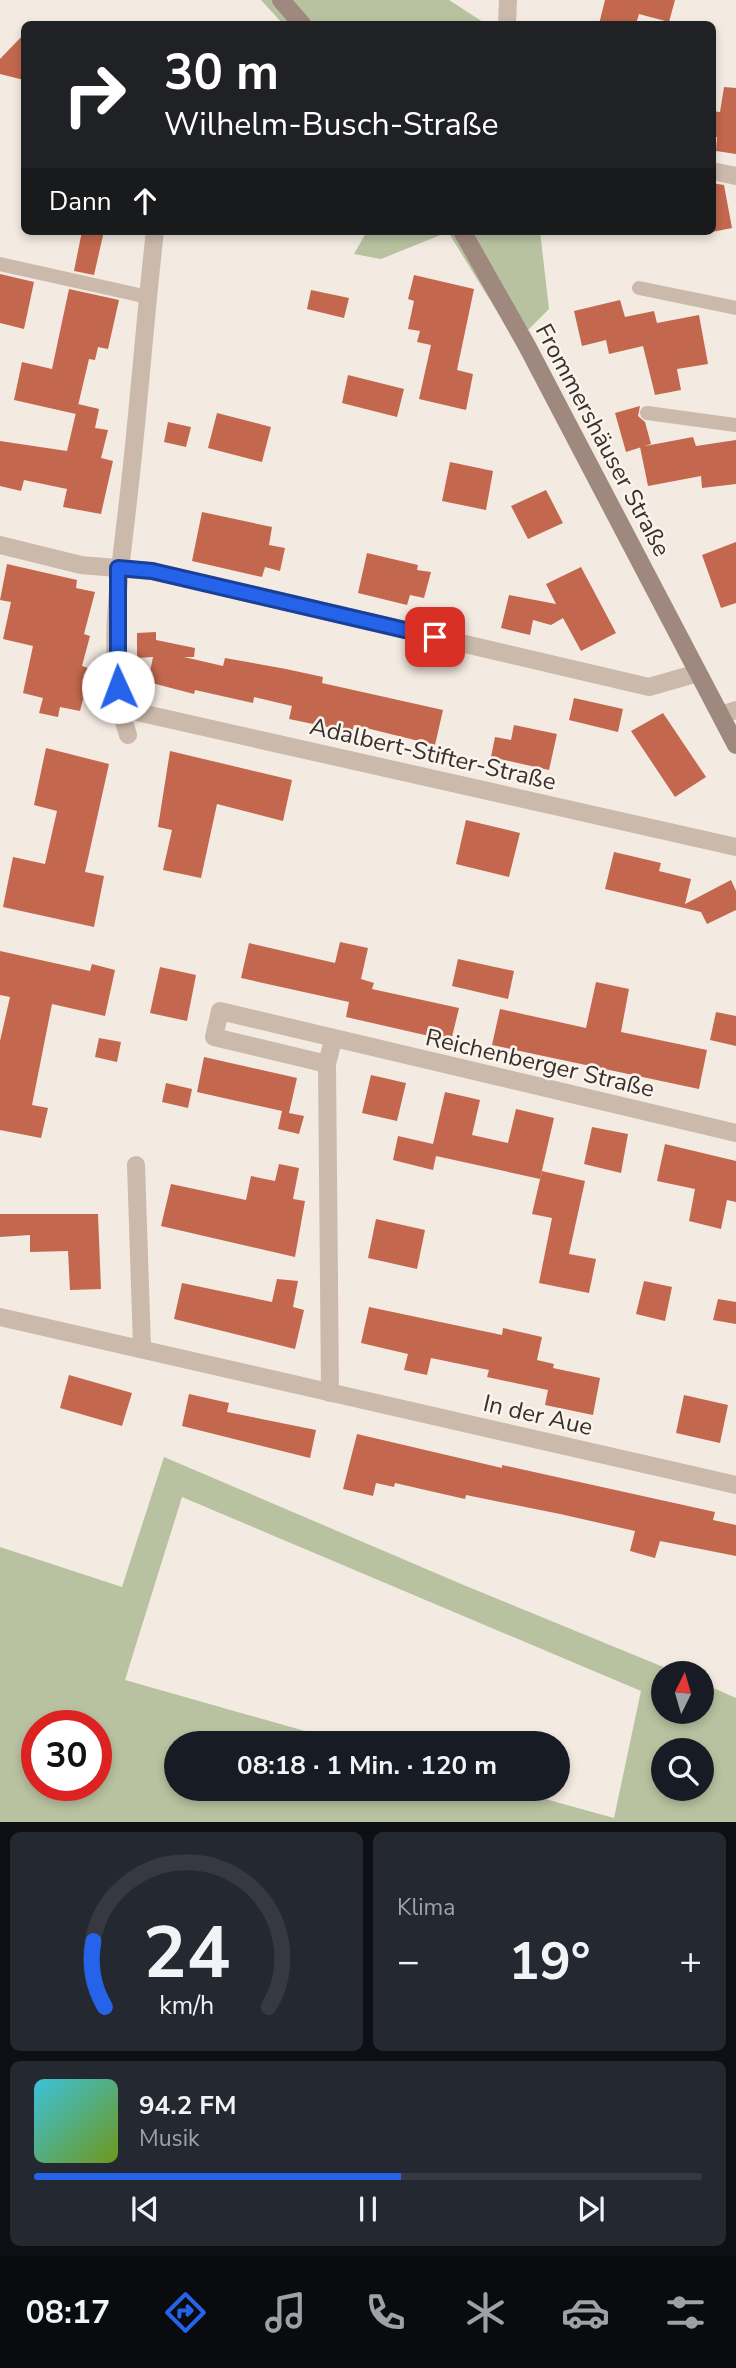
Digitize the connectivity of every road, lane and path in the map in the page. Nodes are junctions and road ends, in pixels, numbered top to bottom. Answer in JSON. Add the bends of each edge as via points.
{"nodes":[{"id":1,"x":281,"y":0,"type":"edge"},
{"id":2,"x":508,"y":0,"type":"edge"},
{"id":3,"x":299,"y":21,"type":"edge"},
{"id":4,"x":507,"y":21,"type":"edge"},
{"id":5,"x":716,"y":172,"type":"edge"},
{"id":6,"x":736,"y":176,"type":"edge"},
{"id":7,"x":155,"y":235,"type":"edge"},
{"id":8,"x":464,"y":235,"type":"edge"},
{"id":9,"x":0,"y":264,"type":"edge"},
{"id":10,"x":639,"y":288,"type":"dead end"},
{"id":11,"x":148,"y":297,"type":"junction"},
{"id":12,"x":736,"y":308,"type":"edge"},
{"id":13,"x":647,"y":413,"type":"dead end"},
{"id":14,"x":736,"y":425,"type":"edge"},
{"id":15,"x":0,"y":545,"type":"edge"},
{"id":16,"x":118,"y":568,"type":"junction"},
{"id":17,"x":698,"y":673,"type":"junction"},
{"id":18,"x":120,"y":708,"type":"junction"},
{"id":19,"x":728,"y":712,"type":"edge"},
{"id":20,"x":128,"y":735,"type":"dead end"},
{"id":21,"x":736,"y":746,"type":"edge"},
{"id":22,"x":736,"y":847,"type":"edge"},
{"id":23,"x":333,"y":1040,"type":"junction"},
{"id":24,"x":327,"y":1063,"type":"junction"},
{"id":25,"x":736,"y":1133,"type":"edge"},
{"id":26,"x":136,"y":1165,"type":"dead end"},
{"id":27,"x":0,"y":1317,"type":"edge"},
{"id":28,"x":142,"y":1347,"type":"junction"},
{"id":29,"x":330,"y":1393,"type":"junction"},
{"id":30,"x":736,"y":1485,"type":"edge"}],
"edges":[{"from":1,"to":3,"type":"main road"},
{"from":2,"to":4,"type":"street"},
{"from":5,"to":6,"type":"street"},
{"from":7,"to":11,"type":"street"},
{"from":8,"to":17,"type":"main road","name":"Frommershäuser Straße"},
{"from":9,"to":11,"type":"lane"},
{"from":10,"to":12,"type":"lane"},
{"from":11,"to":16,"type":"street"},
{"from":13,"to":14,"type":"lane"},
{"from":15,"to":16,"type":"street","via":[[82,565]]},
{"from":16,"to":17,"type":"street","via":[[160,573],[649,687]]},
{"from":16,"to":18,"type":"street"},
{"from":17,"to":19,"type":"main road","name":"Frommershäuser Straße"},
{"from":18,"to":20,"type":"street"},
{"from":18,"to":22,"type":"street","name":"Adalbert-Stifter-Straße"},
{"from":19,"to":21,"type":"main road","name":"Frommershäuser Straße"},
{"from":23,"to":24,"type":"street"},
{"from":23,"to":24,"type":"street","name":"Reichenberger Straße","via":[[220,1011],[214,1037]]},
{"from":23,"to":25,"type":"street","name":"Reichenberger Straße"},
{"from":24,"to":29,"type":"street"},
{"from":26,"to":28,"type":"street"},
{"from":27,"to":28,"type":"street","name":"In der Aue"},
{"from":28,"to":29,"type":"street","name":"In der Aue"},
{"from":29,"to":30,"type":"street","name":"In der Aue"}]}
